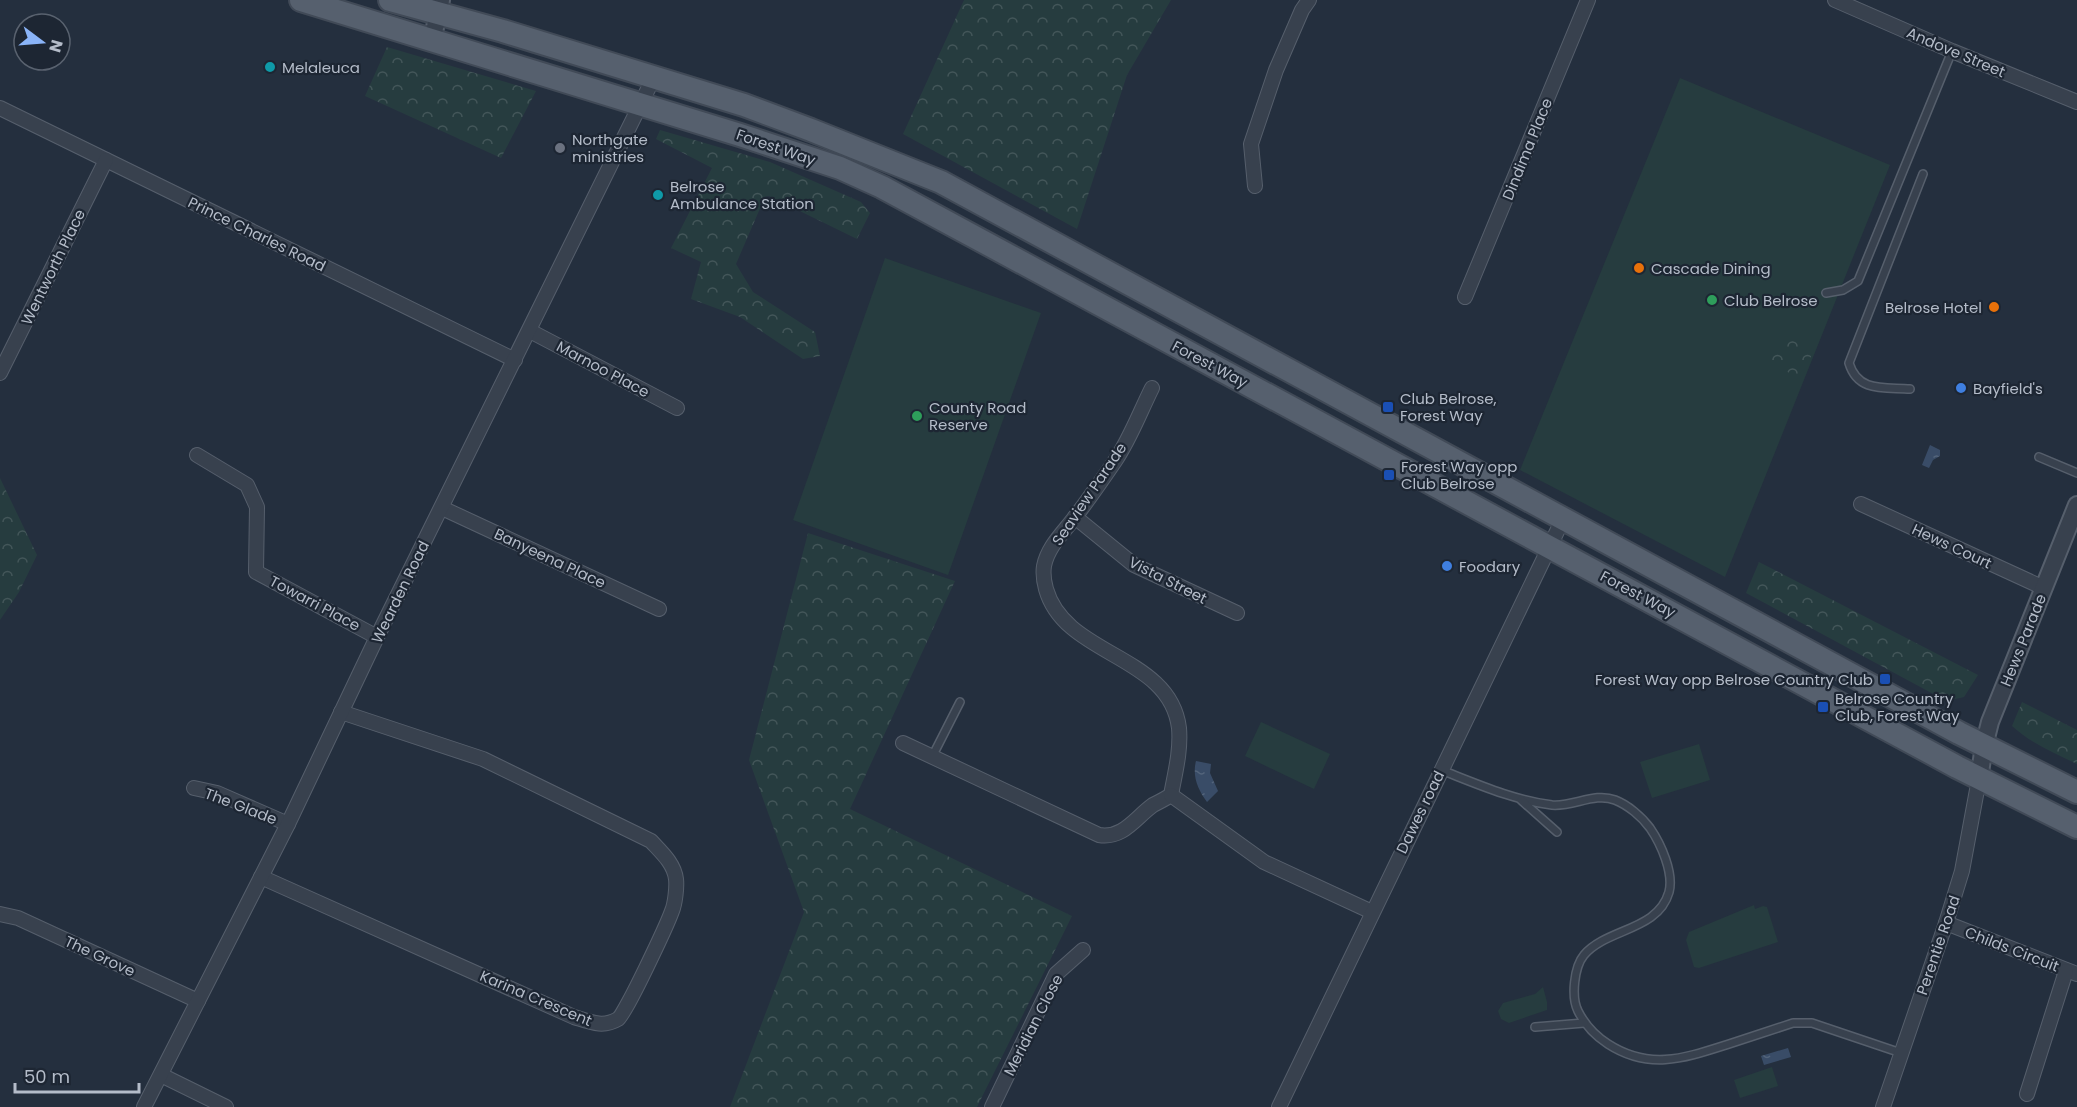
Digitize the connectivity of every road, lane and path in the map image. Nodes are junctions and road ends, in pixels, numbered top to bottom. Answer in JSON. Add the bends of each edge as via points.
{"nodes":[{"id":1,"x":301,"y":0,"type":"edge"},
{"id":2,"x":390,"y":0,"type":"edge"},
{"id":3,"x":1309,"y":0,"type":"edge"},
{"id":4,"x":1588,"y":0,"type":"edge"},
{"id":5,"x":1835,"y":0,"type":"edge"},
{"id":6,"x":440,"y":7,"type":"edge"},
{"id":7,"x":432,"y":41,"type":"junction"},
{"id":8,"x":1952,"y":51,"type":"junction"},
{"id":9,"x":654,"y":77,"type":"junction"},
{"id":10,"x":2077,"y":102,"type":"edge"},
{"id":11,"x":641,"y":104,"type":"junction"},
{"id":12,"x":0,"y":108,"type":"edge"},
{"id":13,"x":106,"y":160,"type":"junction"},
{"id":14,"x":1923,"y":174,"type":"dead end"},
{"id":15,"x":1255,"y":186,"type":"dead end"},
{"id":16,"x":1826,"y":293,"type":"dead end"},
{"id":17,"x":1466,"y":297,"type":"dead end"},
{"id":18,"x":530,"y":331,"type":"junction"},
{"id":19,"x":515,"y":360,"type":"junction"},
{"id":20,"x":0,"y":374,"type":"edge"},
{"id":21,"x":1152,"y":388,"type":"dead end"},
{"id":22,"x":1910,"y":389,"type":"dead end"},
{"id":23,"x":677,"y":408,"type":"dead end"},
{"id":24,"x":197,"y":455,"type":"dead end"},
{"id":25,"x":2039,"y":457,"type":"dead end"},
{"id":26,"x":2077,"y":473,"type":"edge"},
{"id":27,"x":1861,"y":504,"type":"dead end"},
{"id":28,"x":2077,"y":505,"type":"edge"},
{"id":29,"x":442,"y":508,"type":"junction"},
{"id":30,"x":1075,"y":517,"type":"junction"},
{"id":31,"x":1563,"y":519,"type":"junction"},
{"id":32,"x":1549,"y":547,"type":"junction"},
{"id":33,"x":2044,"y":588,"type":"junction"},
{"id":34,"x":659,"y":609,"type":"dead end"},
{"id":35,"x":1237,"y":614,"type":"dead end"},
{"id":36,"x":377,"y":637,"type":"junction"},
{"id":37,"x":960,"y":702,"type":"dead end"},
{"id":38,"x":341,"y":712,"type":"junction"},
{"id":39,"x":903,"y":743,"type":"dead end"},
{"id":40,"x":1984,"y":746,"type":"junction"},
{"id":41,"x":932,"y":757,"type":"junction"},
{"id":42,"x":1441,"y":770,"type":"junction"},
{"id":43,"x":1979,"y":779,"type":"junction"},
{"id":44,"x":194,"y":788,"type":"dead end"},
{"id":45,"x":2077,"y":792,"type":"edge"},
{"id":46,"x":1171,"y":795,"type":"junction"},
{"id":47,"x":1521,"y":800,"type":"junction"},
{"id":48,"x":288,"y":824,"type":"junction"},
{"id":49,"x":2077,"y":827,"type":"edge"},
{"id":50,"x":1557,"y":832,"type":"dead end"},
{"id":51,"x":261,"y":877,"type":"junction"},
{"id":52,"x":1372,"y":912,"type":"junction"},
{"id":53,"x":0,"y":914,"type":"edge"},
{"id":54,"x":1947,"y":924,"type":"junction"},
{"id":55,"x":1083,"y":950,"type":"dead end"},
{"id":56,"x":2072,"y":973,"type":"edge"},
{"id":57,"x":198,"y":1001,"type":"junction"},
{"id":58,"x":1584,"y":1023,"type":"junction"},
{"id":59,"x":1535,"y":1027,"type":"dead end"},
{"id":60,"x":1901,"y":1053,"type":"junction"},
{"id":61,"x":161,"y":1075,"type":"junction"},
{"id":62,"x":2027,"y":1094,"type":"dead end"},
{"id":63,"x":144,"y":1107,"type":"edge"},
{"id":64,"x":226,"y":1107,"type":"edge"},
{"id":65,"x":992,"y":1107,"type":"edge"},
{"id":66,"x":1279,"y":1107,"type":"edge"},
{"id":67,"x":1883,"y":1107,"type":"edge"}],
"edges":[{"from":1,"to":7,"type":"main road","name":"Forest Way"},
{"from":2,"to":6,"type":"main road","name":"Forest Way"},
{"from":3,"to":15,"type":"street","via":[[1276,70],[1251,144]]},
{"from":4,"to":17,"type":"street","name":"Dindima Place"},
{"from":5,"to":8,"type":"street","name":"Andove Street"},
{"from":6,"to":7,"type":"street"},
{"from":6,"to":9,"type":"main road","name":"Forest Way","via":[[503,31]]},
{"from":7,"to":11,"type":"main road","name":"Forest Way"},
{"from":8,"to":10,"type":"street","name":"Andove Street"},
{"from":8,"to":16,"type":"lane","via":[[1858,281],[1843,290]]},
{"from":9,"to":11,"type":"street","name":"Wearden Road"},
{"from":9,"to":31,"type":"main road","name":"Forest Way","via":[[744,105],[940,182]]},
{"from":11,"to":18,"type":"street","name":"Wearden Road"},
{"from":11,"to":32,"type":"main road","name":"Forest Way","via":[[882,186]]},
{"from":12,"to":13,"type":"street","name":"Prince Charles Road"},
{"from":13,"to":19,"type":"street","name":"Prince Charles Road"},
{"from":13,"to":20,"type":"street","name":"Wentworth Place"},
{"from":14,"to":22,"type":"lane","via":[[1849,363],[1855,375],[1868,386]]},
{"from":18,"to":19,"type":"street","name":"Wearden Road"},
{"from":18,"to":23,"type":"street","name":"Marnoo Place"},
{"from":19,"to":29,"type":"street","name":"Wearden Road"},
{"from":21,"to":30,"type":"street","name":"Seaview Parade","via":[[1117,459]]},
{"from":24,"to":36,"type":"street","name":"Towarri Place","via":[[247,485],[257,507],[256,572]]},
{"from":25,"to":26,"type":"lane"},
{"from":27,"to":33,"type":"street","name":"Hews Court"},
{"from":28,"to":33,"type":"street","name":"Hews Parade"},
{"from":29,"to":34,"type":"street","name":"Banyeena Place"},
{"from":29,"to":36,"type":"street","name":"Wearden Road"},
{"from":30,"to":35,"type":"street","name":"Vista Street","via":[[1134,565]]},
{"from":30,"to":46,"type":"street","name":"Seaview Parade","via":[[1059,535],[1044,567],[1049,598],[1059,616],[1079,633],[1162,688],[1179,726]]},
{"from":31,"to":32,"type":"street","name":"Dawes road"},
{"from":31,"to":40,"type":"main road","name":"Forest Way"},
{"from":32,"to":42,"type":"street","name":"Dawes road"},
{"from":32,"to":43,"type":"main road","name":"Forest Way"},
{"from":33,"to":40,"type":"street","name":"Hews Parade"},
{"from":36,"to":38,"type":"street","name":"Wearden Road"},
{"from":37,"to":41,"type":"lane"},
{"from":38,"to":48,"type":"street","name":"Wearden Road"},
{"from":38,"to":51,"type":"street","name":"Karina Crescent","via":[[483,759],[651,841],[667,858],[676,879],[674,909],[634,994],[621,1017],[607,1024],[595,1024]]},
{"from":39,"to":41,"type":"street"},
{"from":40,"to":43,"type":"street","name":"Hews Parade"},
{"from":40,"to":45,"type":"main road","name":"Forest Way"},
{"from":41,"to":46,"type":"street","via":[[1099,835],[1111,837]]},
{"from":42,"to":47,"type":"lane"},
{"from":42,"to":52,"type":"street","name":"Dawes road"},
{"from":43,"to":49,"type":"main road","name":"Forest Way"},
{"from":43,"to":54,"type":"street","name":"Perentie Road","via":[[1962,871]]},
{"from":44,"to":48,"type":"street","name":"The Glade","via":[[217,793]]},
{"from":46,"to":52,"type":"street","via":[[1264,862]]},
{"from":47,"to":50,"type":"lane"},
{"from":47,"to":58,"type":"lane","via":[[1556,805],[1602,798],[1615,800],[1650,828],[1669,872],[1669,892],[1659,910],[1644,922],[1597,942],[1582,957],[1575,979],[1574,1003]]},
{"from":48,"to":51,"type":"street","name":"Wearden Road"},
{"from":51,"to":57,"type":"street","name":"Wearden Road"},
{"from":52,"to":66,"type":"street","name":"Dawes road"},
{"from":53,"to":57,"type":"street","name":"The Grove","via":[[18,918]]},
{"from":54,"to":56,"type":"street","name":"Childs Circuit"},
{"from":54,"to":60,"type":"street","name":"Perentie Road"},
{"from":55,"to":65,"type":"street","name":"Meridian Close","via":[[1056,974]]},
{"from":56,"to":62,"type":"street"},
{"from":57,"to":61,"type":"street","name":"Wearden Road"},
{"from":58,"to":59,"type":"lane"},
{"from":58,"to":60,"type":"lane","via":[[1598,1038],[1641,1059],[1686,1058],[1793,1023],[1812,1023]]},
{"from":60,"to":67,"type":"street","name":"Perentie Road"},
{"from":61,"to":63,"type":"street","name":"Wearden Road"},
{"from":61,"to":64,"type":"street"}]}
